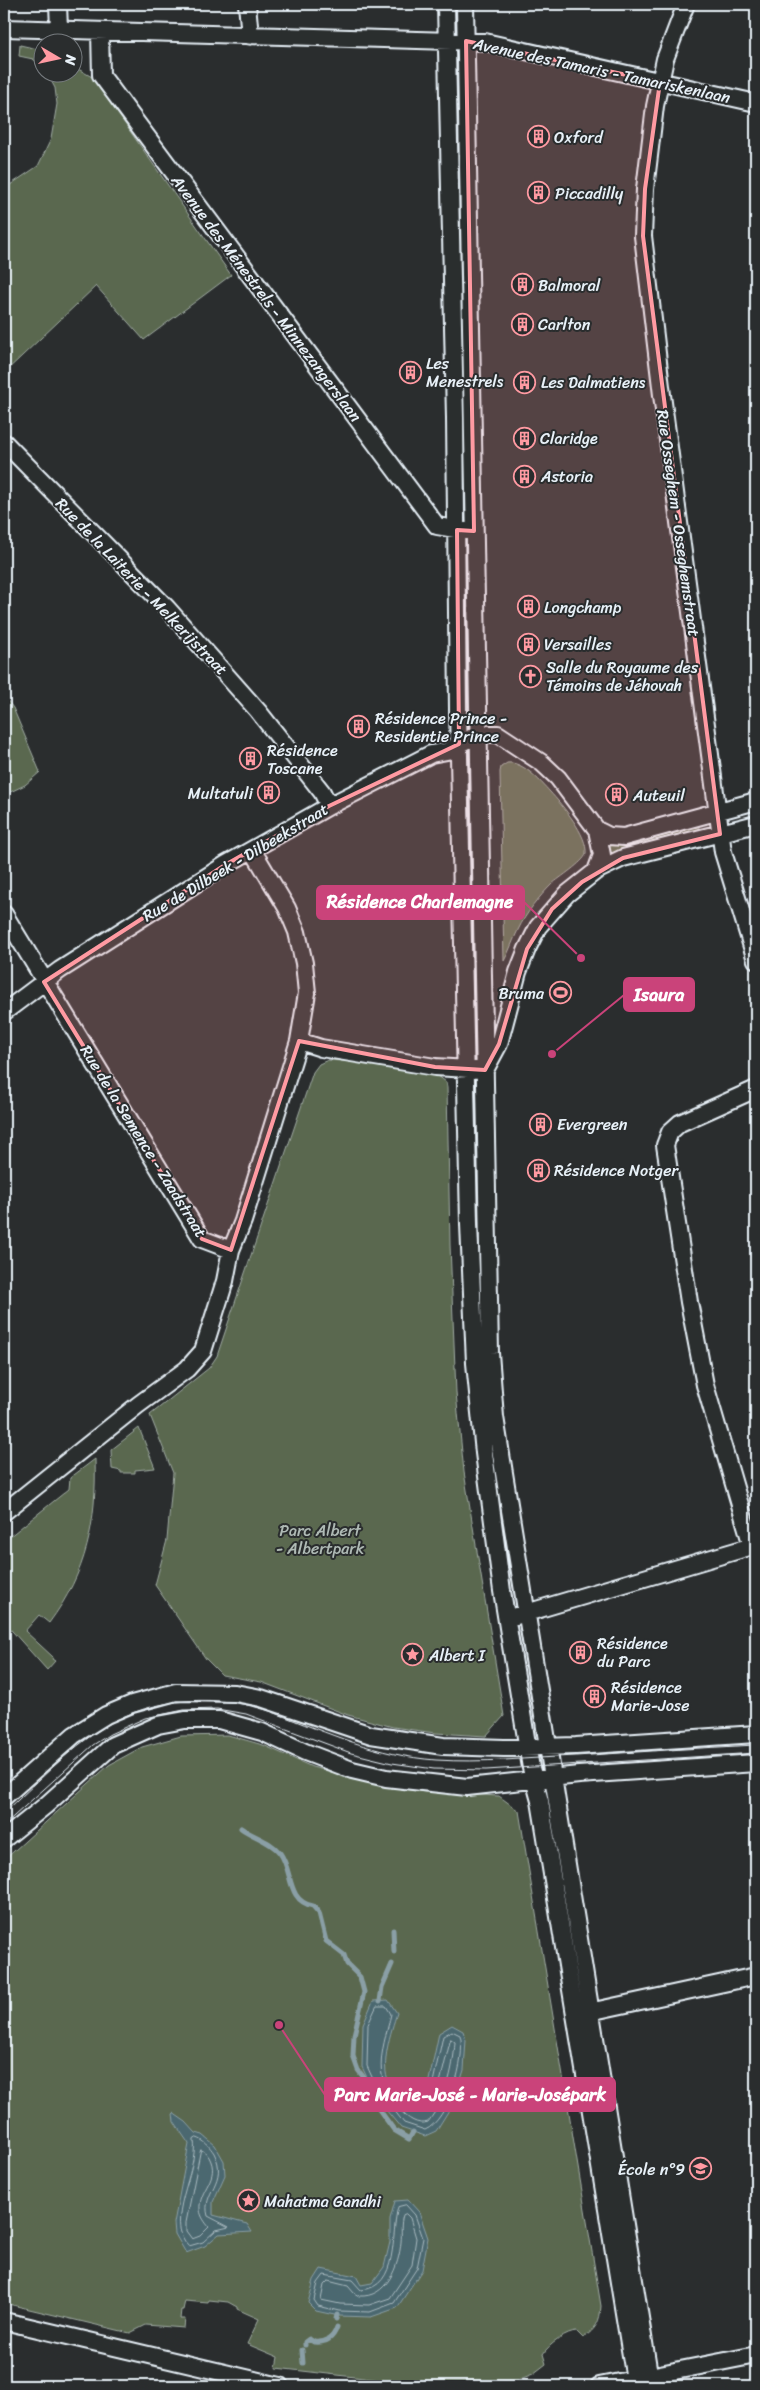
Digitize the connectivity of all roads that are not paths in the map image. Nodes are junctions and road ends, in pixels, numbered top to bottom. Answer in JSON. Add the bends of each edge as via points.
{"nodes":[{"id":1,"x":58,"y":4,"type":"edge"},
{"id":2,"x":247,"y":4,"type":"edge"},
{"id":3,"x":446,"y":4,"type":"edge"},
{"id":4,"x":465,"y":4,"type":"edge"},
{"id":5,"x":686,"y":4,"type":"edge"},
{"id":6,"x":4,"y":28,"type":"edge"},
{"id":7,"x":59,"y":29,"type":"junction"},
{"id":8,"x":100,"y":31,"type":"junction"},
{"id":9,"x":250,"y":36,"type":"junction"},
{"id":10,"x":447,"y":40,"type":"junction"},
{"id":11,"x":466,"y":41,"type":"junction"},
{"id":12,"x":660,"y":82,"type":"junction"},
{"id":13,"x":756,"y":103,"type":"edge"},
{"id":14,"x":4,"y":442,"type":"edge"},
{"id":15,"x":457,"y":530,"type":"junction"},
{"id":16,"x":474,"y":531,"type":"junction"},
{"id":17,"x":478,"y":734,"type":"junction"},
{"id":18,"x":459,"y":744,"type":"junction"},
{"id":19,"x":756,"y":801,"type":"edge"},
{"id":20,"x":329,"y":806,"type":"junction"},
{"id":21,"x":717,"y":812,"type":"junction"},
{"id":22,"x":756,"y":824,"type":"edge"},
{"id":23,"x":597,"y":830,"type":"junction"},
{"id":24,"x":720,"y":834,"type":"junction"},
{"id":25,"x":253,"y":851,"type":"junction"},
{"id":26,"x":596,"y":871,"type":"junction"},
{"id":27,"x":4,"y":914,"type":"edge"},
{"id":28,"x":756,"y":960,"type":"edge"},
{"id":29,"x":44,"y":982,"type":"junction"},
{"id":30,"x":4,"y":1012,"type":"edge"},
{"id":31,"x":299,"y":1041,"type":"junction"},
{"id":32,"x":468,"y":1070,"type":"junction"},
{"id":33,"x":485,"y":1070,"type":"junction"},
{"id":34,"x":756,"y":1089,"type":"edge"},
{"id":35,"x":231,"y":1250,"type":"junction"},
{"id":36,"x":471,"y":1266,"type":"junction"},
{"id":37,"x":488,"y":1266,"type":"junction"},
{"id":38,"x":4,"y":1512,"type":"edge"},
{"id":39,"x":754,"y":1546,"type":"edge"},
{"id":40,"x":526,"y":1613,"type":"junction"},
{"id":41,"x":506,"y":1618,"type":"junction"},
{"id":42,"x":756,"y":1734,"type":"edge"},
{"id":43,"x":548,"y":1746,"type":"junction"},
{"id":44,"x":528,"y":1747,"type":"junction"},
{"id":45,"x":756,"y":1763,"type":"edge"},
{"id":46,"x":553,"y":1778,"type":"junction"},
{"id":47,"x":535,"y":1781,"type":"junction"},
{"id":48,"x":4,"y":1797,"type":"edge"},
{"id":49,"x":4,"y":1839,"type":"edge"},
{"id":50,"x":756,"y":1976,"type":"edge"},
{"id":51,"x":583,"y":2013,"type":"junction"},
{"id":52,"x":4,"y":2321,"type":"edge"},
{"id":53,"x":756,"y":2355,"type":"edge"},
{"id":54,"x":643,"y":2382,"type":"edge"},
{"id":55,"x":280,"y":2386,"type":"edge"},
{"id":56,"x":599,"y":2386,"type":"edge"}],
"edges":[{"from":1,"to":7,"type":"street"},
{"from":2,"to":9,"type":"street"},
{"from":3,"to":10,"type":"street"},
{"from":4,"to":11,"type":"street"},
{"from":5,"to":12,"type":"street","name":"Rue Osseghem - Osseghemstraat"},
{"from":6,"to":7,"type":"street","name":"Avenue des Tamaris - Tamariskenlaan"},
{"from":7,"to":8,"type":"street","name":"Avenue des Tamaris - Tamariskenlaan"},
{"from":8,"to":9,"type":"street","name":"Avenue des Tamaris - Tamariskenlaan"},
{"from":8,"to":15,"type":"street","name":"Avenue des Ménestrels - Minnezangerslaan","via":[[101,75],[438,526]]},
{"from":9,"to":10,"type":"street","name":"Avenue des Tamaris - Tamariskenlaan"},
{"from":10,"to":11,"type":"street","name":"Avenue des Tamaris - Tamariskenlaan"},
{"from":10,"to":15,"type":"street"},
{"from":11,"to":12,"type":"street","name":"Avenue des Tamaris - Tamariskenlaan","via":[[485,42]]},
{"from":11,"to":16,"type":"street"},
{"from":12,"to":13,"type":"street","name":"Avenue des Tamaris - Tamariskenlaan"},
{"from":12,"to":21,"type":"street","name":"Rue Osseghem - Osseghemstraat","via":[[644,189],[643,236]]},
{"from":14,"to":20,"type":"street","name":"Rue de la Laiterie - Melkerijstraat","via":[[168,608],[258,711],[322,792]]},
{"from":15,"to":16,"type":"street","name":"Avenue des Ménestrels - Minnezangerslaan"},
{"from":15,"to":18,"type":"street"},
{"from":16,"to":17,"type":"street"},
{"from":17,"to":18,"type":"street","name":"Rue de Dilbeek - Dilbeekstraat"},
{"from":17,"to":23,"type":"street","via":[[498,734],[542,763],[577,801]]},
{"from":17,"to":33,"type":"street"},
{"from":18,"to":20,"type":"street","name":"Rue de Dilbeek - Dilbeekstraat","via":[[431,754]]},
{"from":18,"to":32,"type":"street"},
{"from":19,"to":21,"type":"street"},
{"from":20,"to":25,"type":"street","name":"Rue de Dilbeek - Dilbeekstraat"},
{"from":21,"to":23,"type":"street","via":[[624,837],[609,836]]},
{"from":21,"to":24,"type":"street","name":"Rue Osseghem - Osseghemstraat"},
{"from":22,"to":24,"type":"street"},
{"from":23,"to":26,"type":"street","via":[[602,855]]},
{"from":24,"to":26,"type":"street","via":[[623,858]]},
{"from":24,"to":28,"type":"street","name":"Rue Osseghem - Osseghemstraat"},
{"from":25,"to":29,"type":"street","name":"Rue de Dilbeek - Dilbeekstraat","via":[[225,865]]},
{"from":25,"to":31,"type":"street","via":[[287,908],[299,939],[307,993]]},
{"from":26,"to":33,"type":"street","via":[[568,894],[538,927],[518,972],[499,1044]]},
{"from":27,"to":29,"type":"street","name":"Rue de la Semence - Zaadstraat"},
{"from":29,"to":30,"type":"street","name":"Rue de Dilbeek - Dilbeekstraat"},
{"from":29,"to":35,"type":"street","name":"Rue de la Semence - Zaadstraat","via":[[202,1240]]},
{"from":31,"to":32,"type":"street","via":[[321,1048],[435,1068]]},
{"from":31,"to":35,"type":"street"},
{"from":32,"to":33,"type":"street"},
{"from":32,"to":36,"type":"street"},
{"from":33,"to":37,"type":"street"},
{"from":34,"to":39,"type":"street","via":[[680,1123],[670,1132],[665,1145],[689,1302],[706,1385]]},
{"from":35,"to":38,"type":"street","via":[[203,1351],[188,1369]]},
{"from":36,"to":37,"type":"street"},
{"from":36,"to":41,"type":"street","via":[[481,1426]]},
{"from":37,"to":40,"type":"street","via":[[490,1353],[496,1417]]},
{"from":39,"to":40,"type":"street"},
{"from":40,"to":41,"type":"street"},
{"from":40,"to":43,"type":"street"},
{"from":41,"to":44,"type":"street"},
{"from":42,"to":43,"type":"street"},
{"from":43,"to":44,"type":"street"},
{"from":43,"to":46,"type":"street"},
{"from":44,"to":47,"type":"street"},
{"from":44,"to":48,"type":"street","via":[[473,1748],[407,1742],[342,1727],[260,1698],[235,1693],[176,1692],[132,1704],[74,1734]]},
{"from":45,"to":46,"type":"street"},
{"from":46,"to":47,"type":"street"},
{"from":46,"to":51,"type":"street"},
{"from":47,"to":49,"type":"street","via":[[467,1787],[386,1778],[352,1770],[262,1732],[219,1720],[185,1720],[158,1724],[113,1745]]},
{"from":47,"to":51,"type":"street"},
{"from":50,"to":51,"type":"street"},
{"from":51,"to":54,"type":"street"},
{"from":52,"to":55,"type":"street"},
{"from":53,"to":54,"type":"street"},
{"from":54,"to":56,"type":"street"}]}
